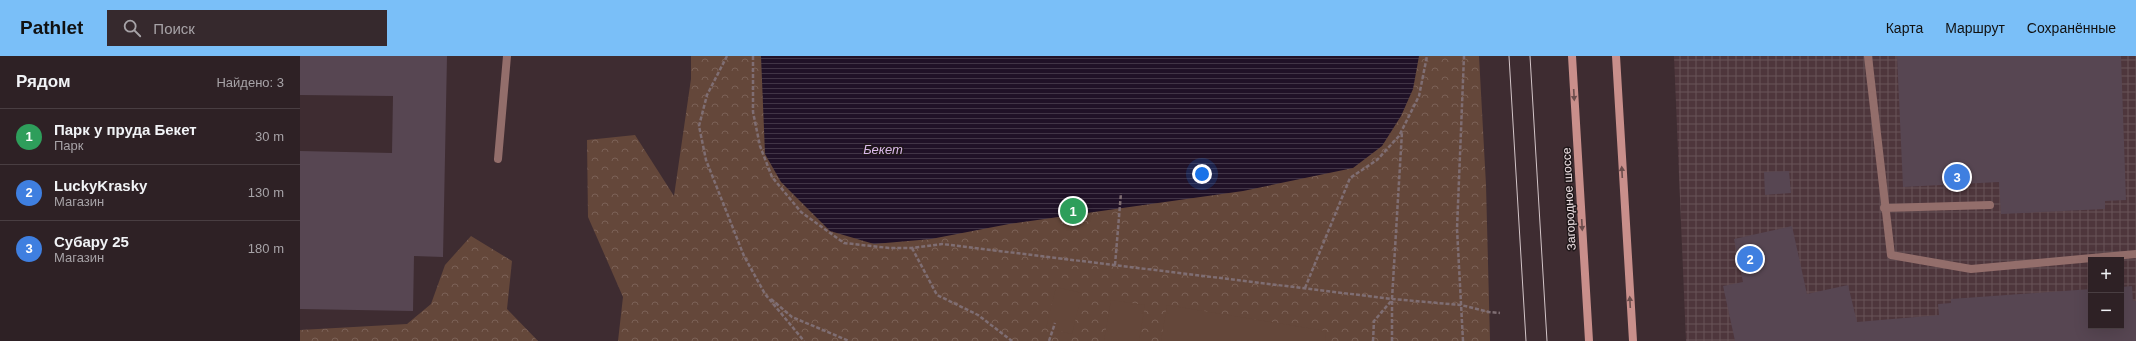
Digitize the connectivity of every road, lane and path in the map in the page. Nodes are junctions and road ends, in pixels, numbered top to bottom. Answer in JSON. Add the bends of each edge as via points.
{"nodes":[{"id":1,"x":507,"y":56,"type":"edge"},
{"id":2,"x":727,"y":56,"type":"edge"},
{"id":3,"x":753,"y":56,"type":"edge"},
{"id":4,"x":1427,"y":56,"type":"edge"},
{"id":5,"x":1464,"y":56,"type":"edge"},
{"id":6,"x":1572,"y":56,"type":"edge"},
{"id":7,"x":1616,"y":56,"type":"edge"},
{"id":8,"x":1868,"y":56,"type":"edge"},
{"id":9,"x":1402,"y":130,"type":"junction"},
{"id":10,"x":498,"y":159,"type":"dead end"},
{"id":11,"x":1121,"y":193,"type":"dead end"},
{"id":12,"x":1990,"y":205,"type":"dead end"},
{"id":13,"x":1884,"y":208,"type":"junction"},
{"id":14,"x":912,"y":248,"type":"junction"},
{"id":15,"x":2136,"y":254,"type":"edge"},
{"id":16,"x":1115,"y":265,"type":"junction"},
{"id":17,"x":1304,"y":288,"type":"junction"},
{"id":18,"x":765,"y":294,"type":"junction"},
{"id":19,"x":1392,"y":299,"type":"junction"},
{"id":20,"x":1461,"y":305,"type":"junction"},
{"id":21,"x":1500,"y":313,"type":"dead end"},
{"id":22,"x":1055,"y":323,"type":"dead end"},
{"id":23,"x":804,"y":341,"type":"edge"},
{"id":24,"x":849,"y":341,"type":"edge"},
{"id":25,"x":1012,"y":341,"type":"edge"},
{"id":26,"x":1049,"y":341,"type":"edge"},
{"id":27,"x":1373,"y":341,"type":"edge"},
{"id":28,"x":1392,"y":341,"type":"edge"},
{"id":29,"x":1463,"y":341,"type":"edge"},
{"id":30,"x":1589,"y":341,"type":"edge"},
{"id":31,"x":1632,"y":341,"type":"edge"}],
"edges":[{"from":1,"to":10,"type":"lane"},
{"from":2,"to":18,"type":"path","via":[[707,95],[699,126],[706,160],[744,256]]},
{"from":3,"to":14,"type":"path","via":[[753,112],[760,146],[772,177],[801,212],[844,243]]},
{"from":4,"to":9,"type":"path","via":[[1419,96]]},
{"from":5,"to":20,"type":"path","via":[[1457,230]]},
{"from":6,"to":30,"type":"main road","name":"Загородное шоссе","one_way":true},
{"from":31,"to":7,"type":"main road","one_way":true},
{"from":8,"to":13,"type":"lane"},
{"from":9,"to":17,"type":"path","via":[[1377,160],[1350,178]]},
{"from":9,"to":19,"type":"path"},
{"from":11,"to":16,"type":"path"},
{"from":12,"to":13,"type":"lane"},
{"from":13,"to":15,"type":"lane","via":[[1891,255],[1971,269]]},
{"from":14,"to":16,"type":"path","via":[[942,244]]},
{"from":14,"to":25,"type":"path","via":[[937,295],[978,315]]},
{"from":16,"to":17,"type":"path"},
{"from":17,"to":19,"type":"path"},
{"from":18,"to":23,"type":"path"},
{"from":18,"to":24,"type":"path","via":[[792,317]]},
{"from":19,"to":20,"type":"path"},
{"from":19,"to":27,"type":"path","via":[[1374,321]]},
{"from":19,"to":28,"type":"path"},
{"from":20,"to":21,"type":"path"},
{"from":20,"to":29,"type":"path"},
{"from":22,"to":26,"type":"path"}]}
